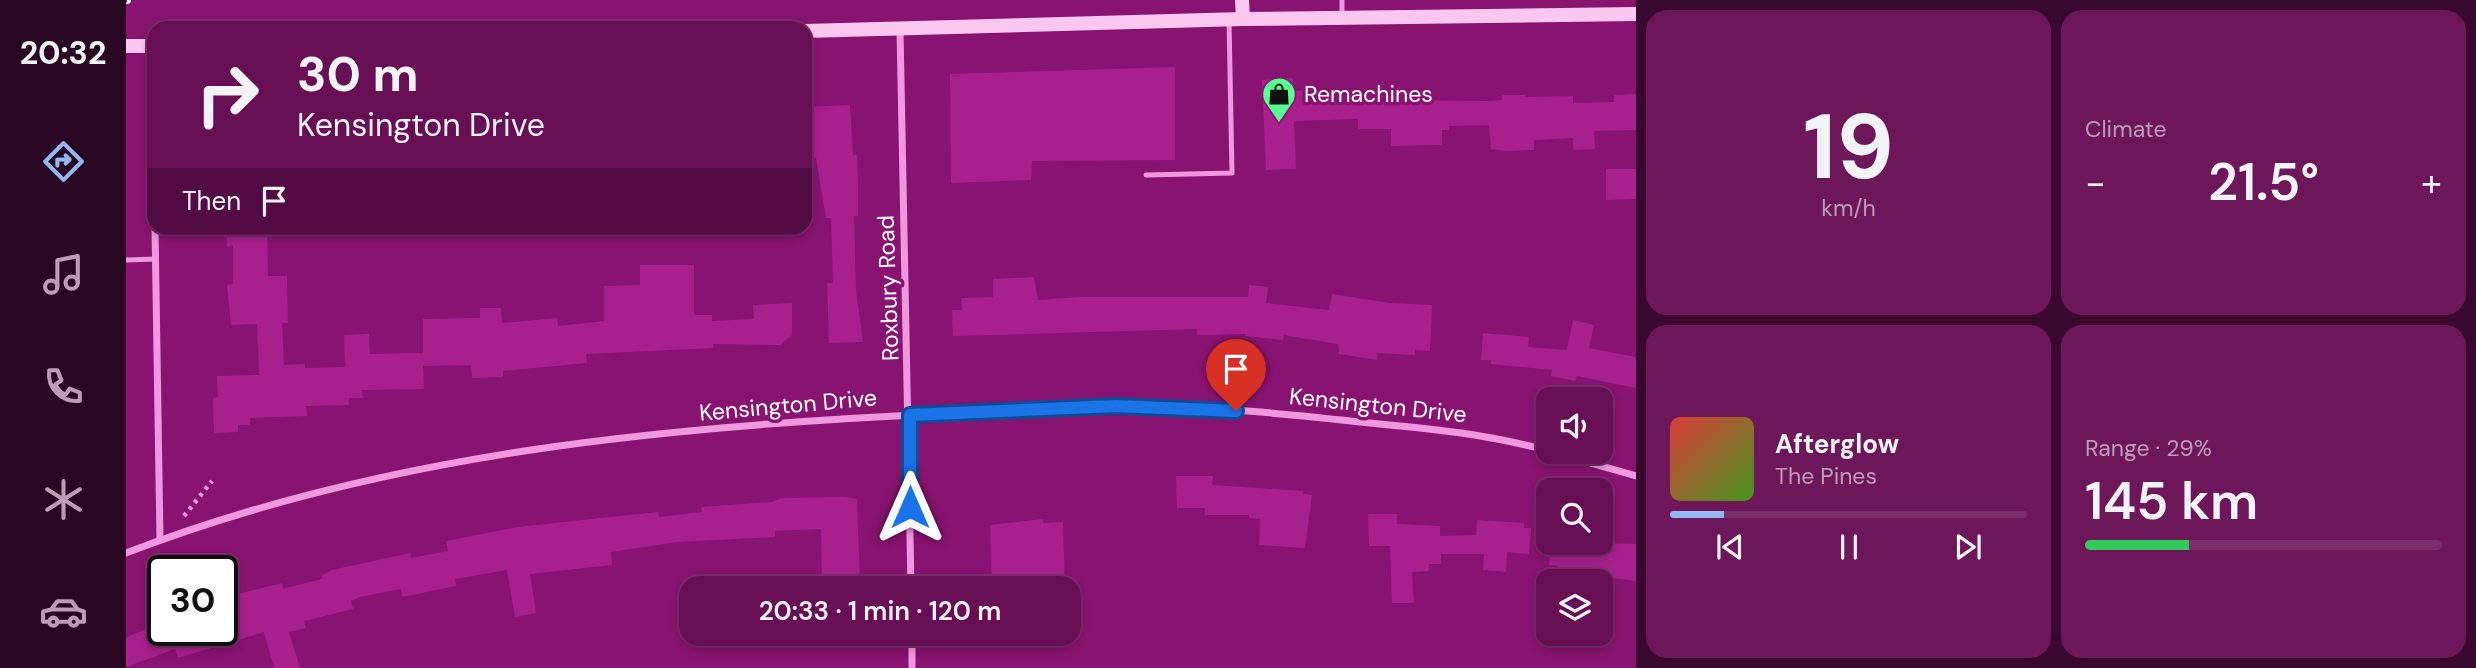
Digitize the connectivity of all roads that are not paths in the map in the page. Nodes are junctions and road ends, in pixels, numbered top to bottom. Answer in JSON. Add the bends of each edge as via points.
{"nodes":[{"id":1,"x":1242,"y":0,"type":"edge"},
{"id":2,"x":1342,"y":0,"type":"edge"},
{"id":3,"x":1636,"y":14,"type":"edge"},
{"id":4,"x":1342,"y":18,"type":"junction"},
{"id":5,"x":1236,"y":20,"type":"junction"},
{"id":6,"x":900,"y":30,"type":"junction"},
{"id":7,"x":812,"y":32,"type":"edge"},
{"id":8,"x":126,"y":46,"type":"edge"},
{"id":9,"x":147,"y":46,"type":"edge"},
{"id":10,"x":1146,"y":176,"type":"dead end"},
{"id":11,"x":155,"y":235,"type":"edge"},
{"id":12,"x":155,"y":259,"type":"junction"},
{"id":13,"x":126,"y":260,"type":"edge"},
{"id":14,"x":910,"y":415,"type":"junction"},
{"id":15,"x":1536,"y":448,"type":"edge"},
{"id":16,"x":1595,"y":464,"type":"edge"},
{"id":17,"x":1636,"y":476,"type":"edge"},
{"id":18,"x":160,"y":539,"type":"junction"},
{"id":19,"x":126,"y":552,"type":"edge"},
{"id":20,"x":911,"y":576,"type":"edge"},
{"id":21,"x":912,"y":646,"type":"edge"},
{"id":22,"x":912,"y":668,"type":"edge"}],
"edges":[{"from":1,"to":5,"type":"street"},
{"from":2,"to":4,"type":"lane"},
{"from":3,"to":4,"type":"street"},
{"from":4,"to":5,"type":"street"},
{"from":5,"to":6,"type":"street"},
{"from":5,"to":10,"type":"lane","via":[[1233,173]]},
{"from":6,"to":7,"type":"street"},
{"from":6,"to":14,"type":"street","name":"Roxbury Road"},
{"from":8,"to":9,"type":"street"},
{"from":11,"to":12,"type":"street"},
{"from":12,"to":13,"type":"lane"},
{"from":12,"to":18,"type":"street"},
{"from":14,"to":15,"type":"street","name":"Kensington Drive","via":[[1170,407],[1314,416],[1479,434]]},
{"from":14,"to":18,"type":"street","name":"Kensington Drive","via":[[567,445],[481,457],[333,488]]},
{"from":14,"to":20,"type":"street","name":"Roxbury Road"},
{"from":16,"to":17,"type":"street","name":"Kensington Drive"},
{"from":18,"to":19,"type":"street","name":"Kensington Drive"},
{"from":21,"to":22,"type":"street"}]}
